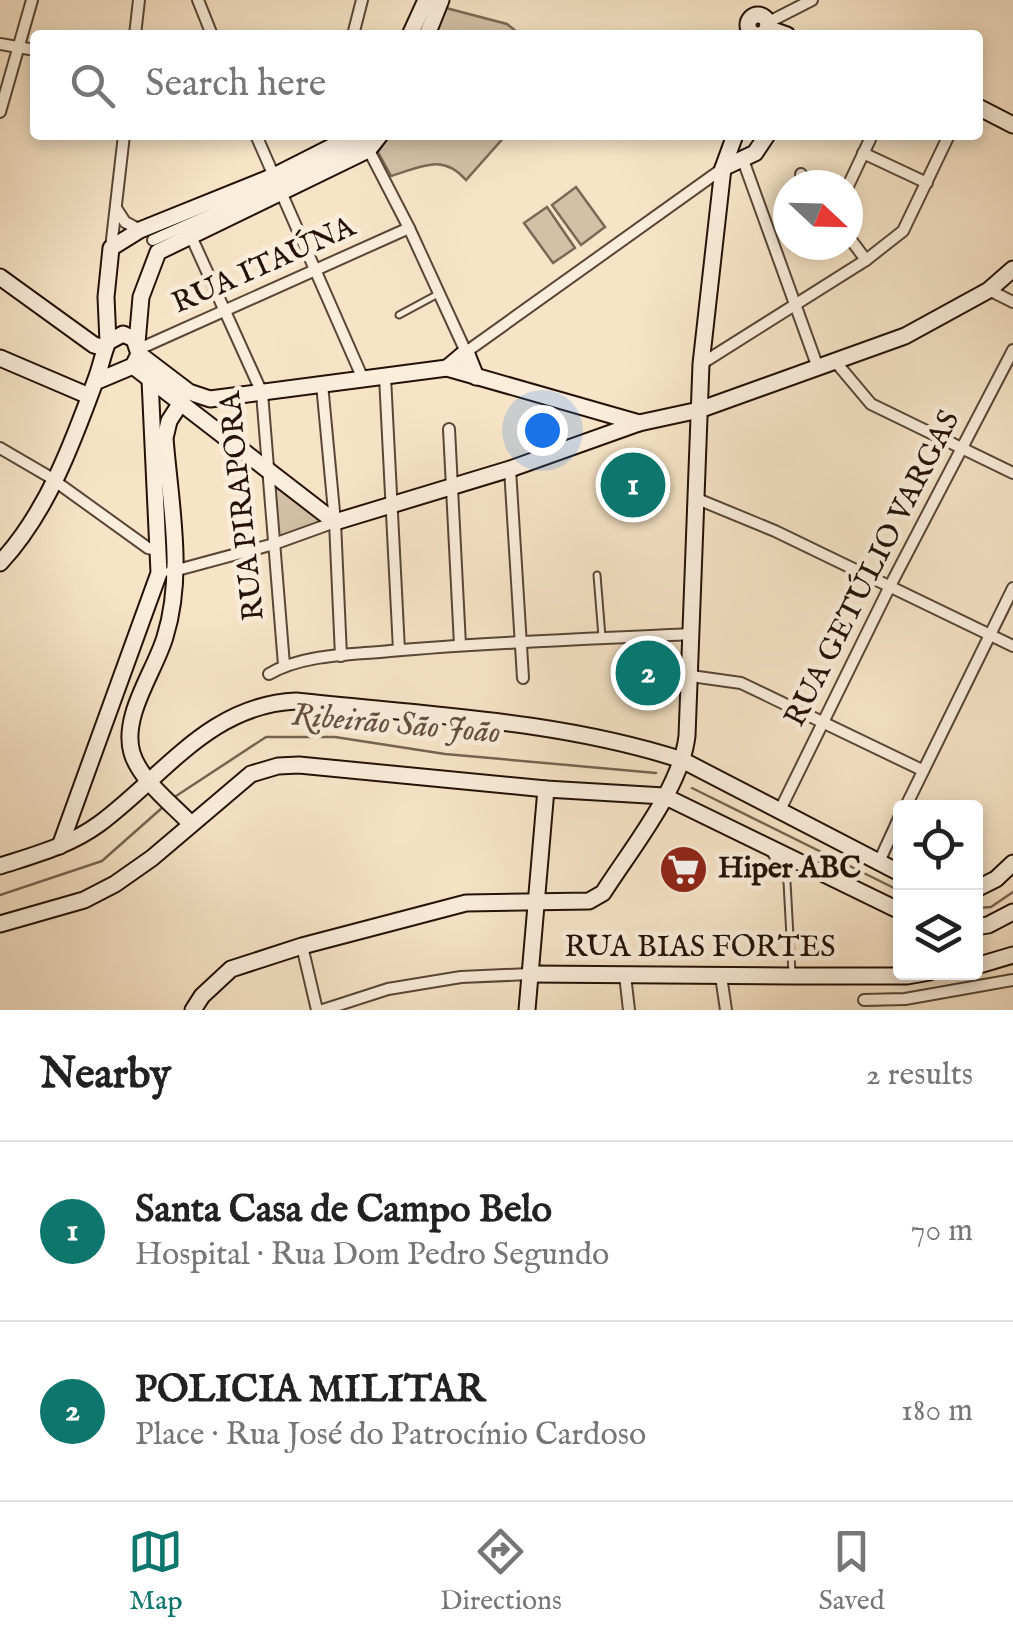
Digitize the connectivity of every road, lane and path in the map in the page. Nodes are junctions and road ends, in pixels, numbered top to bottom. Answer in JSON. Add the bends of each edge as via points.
{"nodes":[{"id":1,"x":32,"y":0,"type":"edge"},
{"id":2,"x":139,"y":0,"type":"edge"},
{"id":3,"x":198,"y":0,"type":"edge"},
{"id":4,"x":362,"y":0,"type":"edge"},
{"id":5,"x":429,"y":0,"type":"edge"},
{"id":6,"x":441,"y":0,"type":"edge"},
{"id":7,"x":812,"y":0,"type":"edge"},
{"id":8,"x":760,"y":23,"type":"edge"},
{"id":9,"x":136,"y":30,"type":"edge"},
{"id":10,"x":210,"y":30,"type":"edge"},
{"id":11,"x":354,"y":30,"type":"edge"},
{"id":12,"x":413,"y":30,"type":"edge"},
{"id":13,"x":420,"y":30,"type":"edge"},
{"id":14,"x":429,"y":30,"type":"edge"},
{"id":15,"x":0,"y":44,"type":"edge"},
{"id":16,"x":18,"y":47,"type":"junction"},
{"id":17,"x":30,"y":49,"type":"edge"},
{"id":18,"x":983,"y":110,"type":"edge"},
{"id":19,"x":0,"y":112,"type":"edge"},
{"id":20,"x":1013,"y":125,"type":"edge"},
{"id":21,"x":123,"y":140,"type":"edge"},
{"id":22,"x":258,"y":140,"type":"edge"},
{"id":23,"x":364,"y":140,"type":"edge"},
{"id":24,"x":366,"y":140,"type":"edge"},
{"id":25,"x":764,"y":140,"type":"edge"},
{"id":26,"x":870,"y":140,"type":"edge"},
{"id":27,"x":948,"y":140,"type":"edge"},
{"id":28,"x":737,"y":147,"type":"edge"},
{"id":29,"x":863,"y":154,"type":"junction"},
{"id":30,"x":723,"y":168,"type":"junction"},
{"id":31,"x":856,"y":170,"type":"edge"},
{"id":32,"x":928,"y":182,"type":"junction"},
{"id":33,"x":278,"y":184,"type":"junction"},
{"id":34,"x":115,"y":207,"type":"junction"},
{"id":35,"x":409,"y":228,"type":"junction"},
{"id":36,"x":190,"y":234,"type":"junction"},
{"id":37,"x":150,"y":241,"type":"junction"},
{"id":38,"x":111,"y":248,"type":"junction"},
{"id":39,"x":863,"y":256,"type":"edge"},
{"id":40,"x":866,"y":260,"type":"junction"},
{"id":41,"x":1013,"y":269,"type":"edge"},
{"id":42,"x":316,"y":272,"type":"junction"},
{"id":43,"x":0,"y":276,"type":"edge"},
{"id":44,"x":989,"y":290,"type":"junction"},
{"id":45,"x":438,"y":294,"type":"junction"},
{"id":46,"x":106,"y":297,"type":"junction"},
{"id":47,"x":141,"y":298,"type":"junction"},
{"id":48,"x":1013,"y":302,"type":"edge"},
{"id":49,"x":796,"y":306,"type":"junction"},
{"id":50,"x":226,"y":310,"type":"junction"},
{"id":51,"x":399,"y":315,"type":"dead end"},
{"id":52,"x":105,"y":348,"type":"junction"},
{"id":53,"x":1013,"y":350,"type":"edge"},
{"id":54,"x":466,"y":352,"type":"junction"},
{"id":55,"x":134,"y":356,"type":"junction"},
{"id":56,"x":0,"y":358,"type":"edge"},
{"id":57,"x":834,"y":360,"type":"junction"},
{"id":58,"x":701,"y":364,"type":"junction"},
{"id":59,"x":817,"y":365,"type":"junction"},
{"id":60,"x":447,"y":368,"type":"junction"},
{"id":61,"x":476,"y":377,"type":"junction"},
{"id":62,"x":363,"y":378,"type":"junction"},
{"id":63,"x":385,"y":378,"type":"junction"},
{"id":64,"x":150,"y":380,"type":"junction"},
{"id":65,"x":322,"y":384,"type":"junction"},
{"id":66,"x":92,"y":389,"type":"junction"},
{"id":67,"x":262,"y":392,"type":"junction"},
{"id":68,"x":180,"y":404,"type":"junction"},
{"id":69,"x":699,"y":410,"type":"junction"},
{"id":70,"x":614,"y":415,"type":"junction"},
{"id":71,"x":639,"y":423,"type":"junction"},
{"id":72,"x":450,"y":430,"type":"dead end"},
{"id":73,"x":610,"y":433,"type":"junction"},
{"id":74,"x":963,"y":447,"type":"junction"},
{"id":75,"x":0,"y":448,"type":"edge"},
{"id":76,"x":268,"y":469,"type":"junction"},
{"id":77,"x":510,"y":469,"type":"junction"},
{"id":78,"x":1013,"y":472,"type":"edge"},
{"id":79,"x":54,"y":482,"type":"junction"},
{"id":80,"x":453,"y":486,"type":"junction"},
{"id":81,"x":696,"y":498,"type":"junction"},
{"id":82,"x":394,"y":506,"type":"junction"},
{"id":83,"x":335,"y":522,"type":"junction"},
{"id":84,"x":274,"y":544,"type":"junction"},
{"id":85,"x":157,"y":550,"type":"junction"},
{"id":86,"x":0,"y":563,"type":"edge"},
{"id":87,"x":158,"y":572,"type":"junction"},
{"id":88,"x":176,"y":572,"type":"junction"},
{"id":89,"x":597,"y":575,"type":"dead end"},
{"id":90,"x":890,"y":586,"type":"junction"},
{"id":91,"x":1013,"y":588,"type":"edge"},
{"id":92,"x":692,"y":634,"type":"junction"},
{"id":93,"x":990,"y":634,"type":"junction"},
{"id":94,"x":603,"y":639,"type":"junction"},
{"id":95,"x":520,"y":643,"type":"junction"},
{"id":96,"x":460,"y":645,"type":"junction"},
{"id":97,"x":1013,"y":646,"type":"edge"},
{"id":98,"x":399,"y":650,"type":"junction"},
{"id":99,"x":341,"y":656,"type":"junction"},
{"id":100,"x":284,"y":666,"type":"junction"},
{"id":101,"x":269,"y":674,"type":"dead end"},
{"id":102,"x":691,"y":676,"type":"junction"},
{"id":103,"x":523,"y":678,"type":"dead end"},
{"id":104,"x":822,"y":721,"type":"junction"},
{"id":105,"x":687,"y":736,"type":"junction"},
{"id":106,"x":656,"y":752,"type":"junction"},
{"id":107,"x":682,"y":760,"type":"junction"},
{"id":108,"x":922,"y":770,"type":"junction"},
{"id":109,"x":155,"y":786,"type":"junction"},
{"id":110,"x":546,"y":789,"type":"junction"},
{"id":111,"x":632,"y":792,"type":"junction"},
{"id":112,"x":664,"y":796,"type":"junction"},
{"id":113,"x":908,"y":800,"type":"edge"},
{"id":114,"x":654,"y":812,"type":"junction"},
{"id":115,"x":780,"y":812,"type":"junction"},
{"id":116,"x":187,"y":820,"type":"junction"},
{"id":117,"x":893,"y":831,"type":"edge"},
{"id":118,"x":60,"y":846,"type":"junction"},
{"id":119,"x":768,"y":847,"type":"junction"},
{"id":120,"x":1013,"y":863,"type":"edge"},
{"id":121,"x":878,"y":864,"type":"junction"},
{"id":122,"x":0,"y":866,"type":"edge"},
{"id":123,"x":893,"y":870,"type":"edge"},
{"id":124,"x":983,"y":886,"type":"edge"},
{"id":125,"x":534,"y":900,"type":"junction"},
{"id":126,"x":893,"y":908,"type":"edge"},
{"id":127,"x":1013,"y":912,"type":"edge"},
{"id":128,"x":0,"y":924,"type":"edge"},
{"id":129,"x":983,"y":926,"type":"edge"},
{"id":130,"x":302,"y":946,"type":"junction"},
{"id":131,"x":1013,"y":955,"type":"edge"},
{"id":132,"x":983,"y":964,"type":"edge"},
{"id":133,"x":530,"y":974,"type":"junction"},
{"id":134,"x":624,"y":976,"type":"junction"},
{"id":135,"x":722,"y":976,"type":"junction"},
{"id":136,"x":792,"y":976,"type":"junction"},
{"id":137,"x":893,"y":976,"type":"edge"},
{"id":138,"x":1013,"y":980,"type":"edge"},
{"id":139,"x":864,"y":1000,"type":"dead end"},
{"id":140,"x":903,"y":1004,"type":"edge"},
{"id":141,"x":193,"y":1010,"type":"edge"},
{"id":142,"x":320,"y":1010,"type":"edge"},
{"id":143,"x":527,"y":1010,"type":"edge"},
{"id":144,"x":629,"y":1010,"type":"edge"},
{"id":145,"x":726,"y":1010,"type":"edge"}],
"edges":[{"from":1,"to":16,"type":"street"},
{"from":2,"to":9,"type":"street"},
{"from":3,"to":10,"type":"street"},
{"from":4,"to":11,"type":"street"},
{"from":5,"to":12,"type":"street"},
{"from":5,"to":13,"type":"street"},
{"from":6,"to":14,"type":"street"},
{"from":7,"to":8,"type":"street"},
{"from":15,"to":16,"type":"street"},
{"from":16,"to":17,"type":"street"},
{"from":16,"to":19,"type":"street"},
{"from":18,"to":20,"type":"street"},
{"from":21,"to":34,"type":"street"},
{"from":22,"to":33,"type":"street"},
{"from":23,"to":33,"type":"street"},
{"from":24,"to":35,"type":"street"},
{"from":25,"to":28,"type":"street","via":[[755,154]]},
{"from":26,"to":29,"type":"street"},
{"from":27,"to":32,"type":"street"},
{"from":28,"to":30,"type":"street"},
{"from":28,"to":49,"type":"street"},
{"from":29,"to":31,"type":"street"},
{"from":29,"to":32,"type":"street"},
{"from":30,"to":54,"type":"street"},
{"from":30,"to":58,"type":"street"},
{"from":32,"to":40,"type":"street","via":[[903,231]]},
{"from":33,"to":36,"type":"street"},
{"from":33,"to":37,"type":"street"},
{"from":33,"to":42,"type":"street"},
{"from":34,"to":37,"type":"street"},
{"from":34,"to":38,"type":"street"},
{"from":35,"to":42,"type":"street","name":"RUA ITAÚNA"},
{"from":35,"to":45,"type":"street"},
{"from":36,"to":37,"type":"street"},
{"from":36,"to":50,"type":"street","name":"RUA PIRAPORA"},
{"from":37,"to":38,"type":"street"},
{"from":37,"to":47,"type":"street"},
{"from":38,"to":46,"type":"street"},
{"from":39,"to":40,"type":"street"},
{"from":40,"to":49,"type":"street"},
{"from":41,"to":44,"type":"street"},
{"from":42,"to":50,"type":"street","name":"RUA ITAÚNA"},
{"from":42,"to":62,"type":"street"},
{"from":43,"to":52,"type":"street"},
{"from":44,"to":48,"type":"street"},
{"from":44,"to":57,"type":"street","via":[[905,336]]},
{"from":45,"to":51,"type":"lane"},
{"from":45,"to":54,"type":"street"},
{"from":46,"to":47,"type":"street","via":[[131,303]]},
{"from":46,"to":52,"type":"street"},
{"from":47,"to":55,"type":"street"},
{"from":49,"to":58,"type":"street"},
{"from":49,"to":59,"type":"street"},
{"from":50,"to":55,"type":"street","name":"RUA ITAÚNA"},
{"from":50,"to":67,"type":"street","name":"RUA PIRAPORA"},
{"from":52,"to":55,"type":"street","via":[[110,366]]},
{"from":52,"to":55,"type":"street","via":[[123,334]]},
{"from":52,"to":66,"type":"street"},
{"from":53,"to":74,"type":"street","name":"RUA GETÚLIO VARGAS"},
{"from":54,"to":60,"type":"street"},
{"from":54,"to":61,"type":"street"},
{"from":55,"to":64,"type":"street"},
{"from":55,"to":66,"type":"street"},
{"from":55,"to":67,"type":"street","via":[[210,399]]},
{"from":56,"to":66,"type":"street"},
{"from":57,"to":59,"type":"street"},
{"from":57,"to":74,"type":"street","via":[[871,404]]},
{"from":58,"to":69,"type":"street"},
{"from":59,"to":69,"type":"street"},
{"from":60,"to":61,"type":"street"},
{"from":60,"to":63,"type":"street"},
{"from":61,"to":70,"type":"street"},
{"from":62,"to":63,"type":"street"},
{"from":62,"to":65,"type":"street"},
{"from":63,"to":82,"type":"street"},
{"from":64,"to":68,"type":"street"},
{"from":64,"to":85,"type":"street"},
{"from":65,"to":67,"type":"street"},
{"from":65,"to":83,"type":"street"},
{"from":66,"to":79,"type":"street"},
{"from":67,"to":76,"type":"street","name":"RUA PIRAPORA"},
{"from":68,"to":76,"type":"street"},
{"from":68,"to":88,"type":"street","via":[[165,438]]},
{"from":69,"to":71,"type":"street"},
{"from":69,"to":81,"type":"street"},
{"from":70,"to":71,"type":"street"},
{"from":70,"to":73,"type":"street"},
{"from":71,"to":73,"type":"street"},
{"from":72,"to":80,"type":"street"},
{"from":73,"to":77,"type":"street"},
{"from":74,"to":78,"type":"street"},
{"from":74,"to":90,"type":"street","name":"RUA GETÚLIO VARGAS"},
{"from":75,"to":79,"type":"street"},
{"from":76,"to":83,"type":"street"},
{"from":76,"to":84,"type":"street","name":"RUA PIRAPORA"},
{"from":77,"to":80,"type":"street"},
{"from":77,"to":95,"type":"street"},
{"from":79,"to":85,"type":"street"},
{"from":79,"to":86,"type":"street"},
{"from":80,"to":82,"type":"street"},
{"from":80,"to":96,"type":"street"},
{"from":81,"to":90,"type":"street"},
{"from":81,"to":92,"type":"street"},
{"from":82,"to":83,"type":"street"},
{"from":82,"to":98,"type":"street"},
{"from":83,"to":84,"type":"street"},
{"from":83,"to":99,"type":"street"},
{"from":84,"to":88,"type":"street"},
{"from":84,"to":100,"type":"street","name":"RUA PIRAPORA"},
{"from":85,"to":87,"type":"street"},
{"from":87,"to":88,"type":"street"},
{"from":87,"to":118,"type":"street"},
{"from":88,"to":109,"type":"street","via":[[165,637],[131,731],[132,754]]},
{"from":89,"to":94,"type":"lane"},
{"from":90,"to":93,"type":"street"},
{"from":90,"to":104,"type":"street","name":"RUA GETÚLIO VARGAS"},
{"from":91,"to":93,"type":"street"},
{"from":92,"to":94,"type":"street"},
{"from":92,"to":102,"type":"street"},
{"from":93,"to":97,"type":"street"},
{"from":93,"to":108,"type":"street"},
{"from":94,"to":95,"type":"street"},
{"from":95,"to":96,"type":"street"},
{"from":95,"to":103,"type":"street"},
{"from":96,"to":98,"type":"street"},
{"from":98,"to":99,"type":"street"},
{"from":99,"to":100,"type":"street"},
{"from":100,"to":101,"type":"street"},
{"from":102,"to":104,"type":"street","via":[[741,683]]},
{"from":102,"to":105,"type":"street"},
{"from":104,"to":108,"type":"street"},
{"from":104,"to":115,"type":"street","name":"RUA GETÚLIO VARGAS"},
{"from":105,"to":106,"type":"street"},
{"from":105,"to":107,"type":"street"},
{"from":106,"to":107,"type":"street"},
{"from":106,"to":109,"type":"street","via":[[550,729],[268,702],[214,726]]},
{"from":107,"to":112,"type":"street"},
{"from":107,"to":115,"type":"street"},
{"from":108,"to":113,"type":"street"},
{"from":109,"to":116,"type":"street"},
{"from":109,"to":118,"type":"street"},
{"from":110,"to":111,"type":"street"},
{"from":110,"to":116,"type":"street","via":[[278,766],[251,774]]},
{"from":110,"to":125,"type":"street"},
{"from":111,"to":112,"type":"street"},
{"from":111,"to":114,"type":"street"},
{"from":112,"to":114,"type":"street"},
{"from":112,"to":119,"type":"street"},
{"from":114,"to":125,"type":"street","via":[[602,893],[589,901]]},
{"from":115,"to":121,"type":"street"},
{"from":116,"to":128,"type":"street","via":[[116,884]]},
{"from":117,"to":121,"type":"street"},
{"from":118,"to":122,"type":"street"},
{"from":119,"to":126,"type":"street"},
{"from":119,"to":136,"type":"lane","via":[[787,882]]},
{"from":120,"to":124,"type":"street"},
{"from":121,"to":123,"type":"street"},
{"from":125,"to":130,"type":"street","via":[[466,903]]},
{"from":125,"to":133,"type":"street"},
{"from":127,"to":129,"type":"street"},
{"from":130,"to":141,"type":"street","via":[[231,969]]},
{"from":130,"to":142,"type":"street"},
{"from":131,"to":132,"type":"street"},
{"from":133,"to":134,"type":"street","name":"RUA BIAS FORTES"},
{"from":133,"to":142,"type":"street","via":[[388,989]]},
{"from":133,"to":143,"type":"street"},
{"from":134,"to":135,"type":"street","name":"RUA BIAS FORTES"},
{"from":134,"to":144,"type":"street"},
{"from":135,"to":136,"type":"street","name":"RUA BIAS FORTES"},
{"from":135,"to":145,"type":"street"},
{"from":136,"to":137,"type":"street","name":"RUA BIAS FORTES"},
{"from":138,"to":140,"type":"street","name":"RUA BIAS FORTES"},
{"from":139,"to":140,"type":"street","name":"RUA BIAS FORTES"}]}
